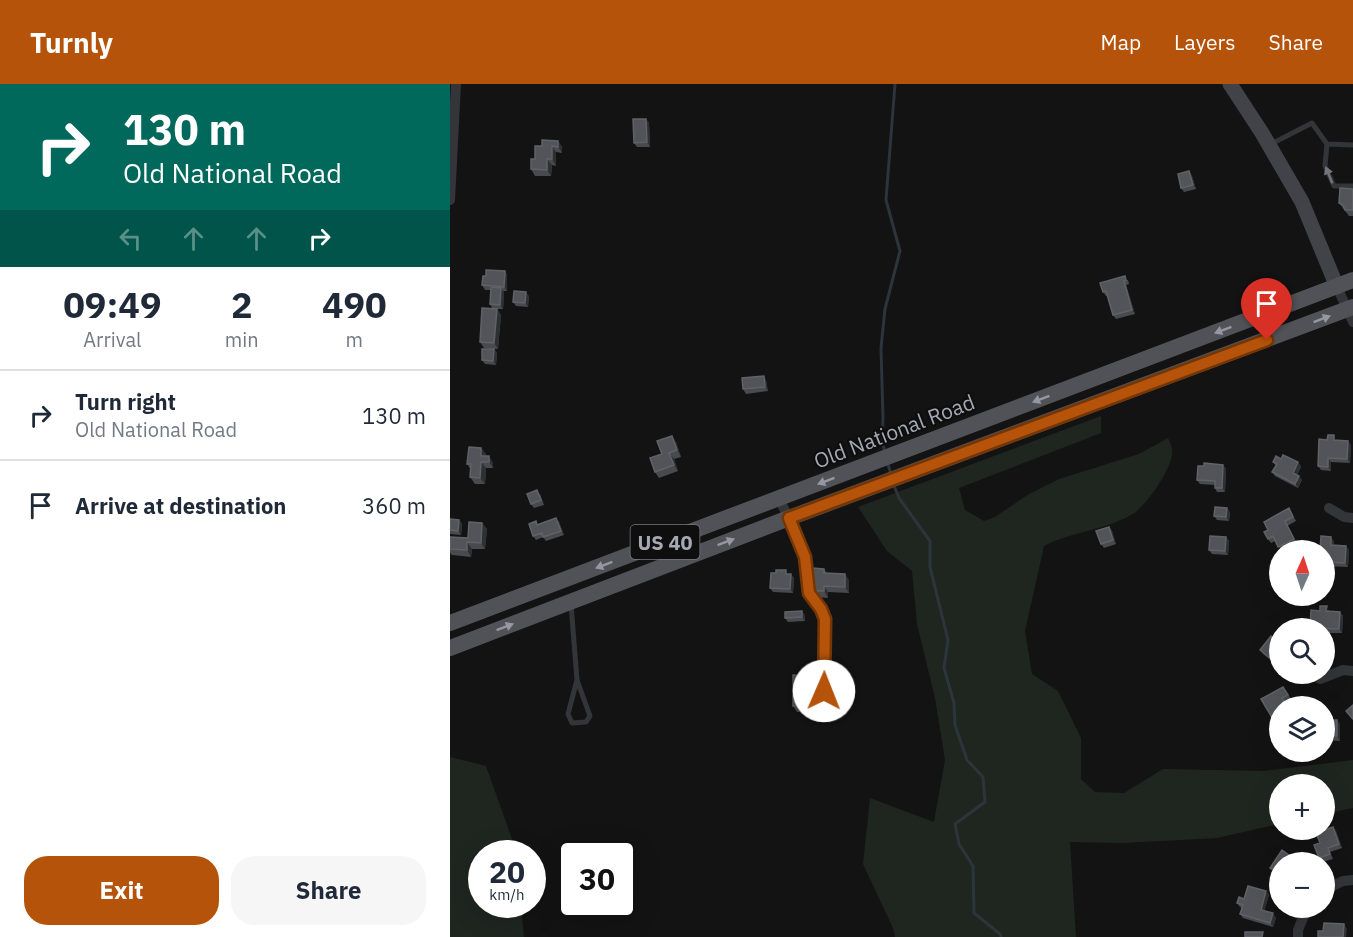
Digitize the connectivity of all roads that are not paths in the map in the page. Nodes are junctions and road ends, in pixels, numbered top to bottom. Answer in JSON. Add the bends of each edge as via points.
{"nodes":[{"id":1,"x":456,"y":84,"type":"edge"},
{"id":2,"x":1230,"y":84,"type":"edge"},
{"id":3,"x":1327,"y":144,"type":"junction"},
{"id":4,"x":1269,"y":145,"type":"junction"},
{"id":5,"x":1353,"y":145,"type":"edge"},
{"id":6,"x":1353,"y":186,"type":"edge"},
{"id":7,"x":450,"y":200,"type":"edge"},
{"id":8,"x":1353,"y":280,"type":"edge"},
{"id":9,"x":1337,"y":287,"type":"junction"},
{"id":10,"x":1351,"y":313,"type":"edge"},
{"id":11,"x":780,"y":499,"type":"junction"},
{"id":12,"x":1329,"y":508,"type":"dead end"},
{"id":13,"x":789,"y":518,"type":"junction"},
{"id":14,"x":1353,"y":518,"type":"edge"},
{"id":15,"x":571,"y":602,"type":"junction"},
{"id":16,"x":450,"y":623,"type":"edge"},
{"id":17,"x":450,"y":648,"type":"edge"},
{"id":18,"x":1353,"y":671,"type":"edge"},
{"id":19,"x":1335,"y":673,"type":"edge"},
{"id":20,"x":577,"y":680,"type":"junction"},
{"id":21,"x":824,"y":691,"type":"dead end"},
{"id":22,"x":1353,"y":880,"type":"edge"},
{"id":23,"x":1335,"y":884,"type":"edge"},
{"id":24,"x":1303,"y":918,"type":"edge"},
{"id":25,"x":1298,"y":937,"type":"edge"}],
"edges":[{"from":1,"to":7,"type":"street"},
{"from":2,"to":4,"type":"street"},
{"from":3,"to":4,"type":"lane","via":[[1312,123]]},
{"from":3,"to":5,"type":"lane"},
{"from":6,"to":3,"type":"lane","one_way":true,"via":[[1334,186],[1325,166]]},
{"from":4,"to":9,"type":"street","via":[[1302,202]]},
{"from":8,"to":9,"type":"main road","name":"Old National Road","number":"US 40"},
{"from":9,"to":10,"type":"street"},
{"from":9,"to":11,"type":"main road","name":"Old National Road","number":"US 40","one_way":true},
{"from":13,"to":10,"type":"main road","number":"US 40","one_way":true},
{"from":11,"to":13,"type":"street"},
{"from":11,"to":16,"type":"main road","name":"Old National Road","number":"US 40","one_way":true},
{"from":12,"to":14,"type":"street"},
{"from":15,"to":13,"type":"main road","number":"US 40","one_way":true},
{"from":13,"to":21,"type":"street","via":[[805,557],[809,593],[825,619]]},
{"from":17,"to":15,"type":"main road","number":"US 40","one_way":true},
{"from":15,"to":20,"type":"lane"},
{"from":18,"to":19,"type":"street"},
{"from":20,"to":20,"type":"lane","via":[[590,717],[586,722],[572,723],[568,714]]},
{"from":22,"to":23,"type":"street"},
{"from":24,"to":25,"type":"street"}]}
